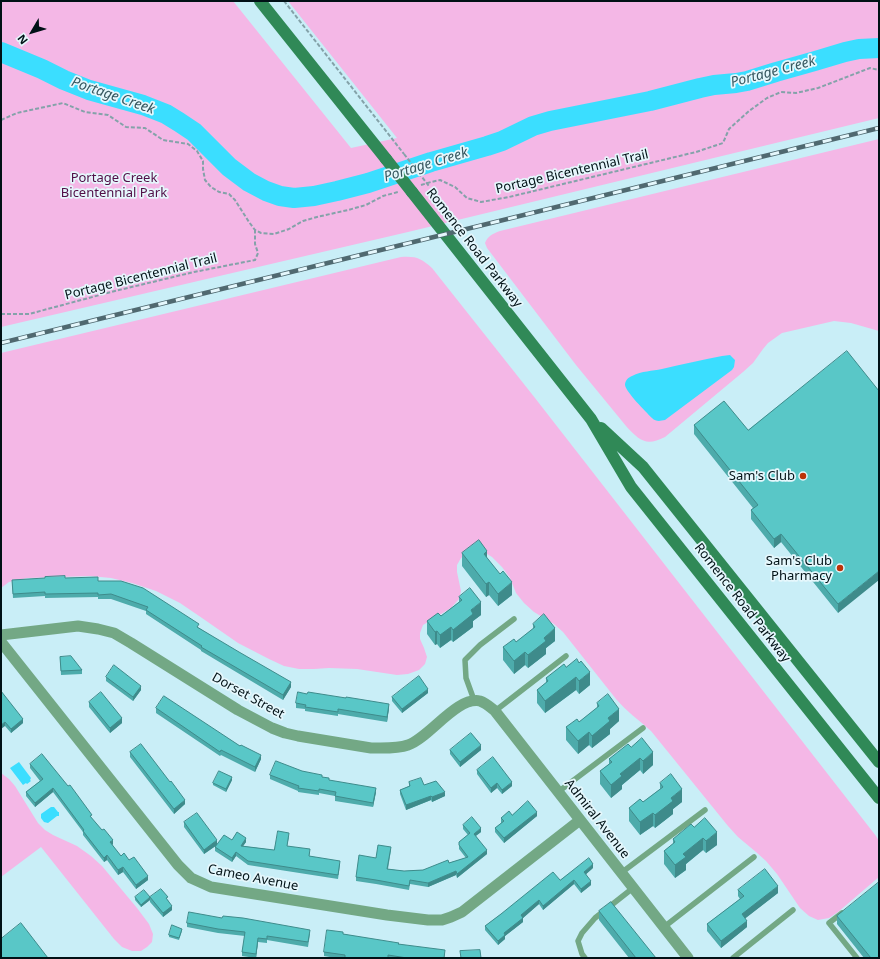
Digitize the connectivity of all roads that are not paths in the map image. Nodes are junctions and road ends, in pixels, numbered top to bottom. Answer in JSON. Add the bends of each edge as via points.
{"nodes":[{"id":1,"x":260,"y":1,"type":"edge"},
{"id":2,"x":591,"y":419,"type":"junction"},
{"id":3,"x":514,"y":619,"type":"dead end"},
{"id":4,"x":1,"y":635,"type":"edge"},
{"id":5,"x":1,"y":642,"type":"edge"},
{"id":6,"x":566,"y":656,"type":"dead end"},
{"id":7,"x":825,"y":694,"type":"junction"},
{"id":8,"x":478,"y":701,"type":"junction"},
{"id":9,"x":807,"y":708,"type":"junction"},
{"id":10,"x":495,"y":711,"type":"junction"},
{"id":11,"x":643,"y":728,"type":"dead end"},
{"id":12,"x":879,"y":762,"type":"edge"},
{"id":13,"x":558,"y":792,"type":"junction"},
{"id":14,"x":879,"y":798,"type":"edge"},
{"id":15,"x":705,"y":810,"type":"dead end"},
{"id":16,"x":580,"y":820,"type":"junction"},
{"id":17,"x":754,"y":858,"type":"dead end"},
{"id":18,"x":621,"y":873,"type":"junction"},
{"id":19,"x":633,"y":888,"type":"junction"},
{"id":20,"x":793,"y":910,"type":"dead end"},
{"id":21,"x":845,"y":910,"type":"edge"},
{"id":22,"x":664,"y":927,"type":"junction"},
{"id":23,"x":585,"y":958,"type":"edge"},
{"id":24,"x":688,"y":958,"type":"edge"},
{"id":25,"x":733,"y":958,"type":"edge"},
{"id":26,"x":857,"y":958,"type":"edge"}],
"edges":[{"from":1,"to":2,"type":"street","name":"Romence Road Parkway","bridge":true},
{"from":2,"to":7,"type":"street","name":"Romence Road Parkway","via":[[643,467]]},
{"from":2,"to":9,"type":"street","name":"Romence Road Parkway","via":[[631,487]]},
{"from":3,"to":8,"type":"lane","via":[[480,645],[466,660],[466,678]]},
{"from":4,"to":8,"type":"street","name":"Dorset Street","via":[[78,626],[98,628],[114,633],[238,710],[272,728],[298,736],[372,748],[408,745],[459,706],[468,701]]},
{"from":5,"to":16,"type":"street","name":"Cameo Avenue","via":[[178,865],[191,878],[211,887],[387,916],[442,920],[462,912]]},
{"from":6,"to":10,"type":"lane"},
{"from":7,"to":9,"type":"street"},
{"from":7,"to":12,"type":"street","name":"Romence Road Parkway"},
{"from":8,"to":10,"type":"street","name":"Admiral Avenue"},
{"from":9,"to":14,"type":"street","name":"Romence Road Parkway"},
{"from":10,"to":13,"type":"street","name":"Admiral Avenue"},
{"from":11,"to":13,"type":"lane"},
{"from":13,"to":16,"type":"street","name":"Admiral Avenue"},
{"from":15,"to":18,"type":"lane"},
{"from":16,"to":18,"type":"street","name":"Admiral Avenue"},
{"from":17,"to":22,"type":"lane"},
{"from":18,"to":19,"type":"street","name":"Admiral Avenue"},
{"from":19,"to":22,"type":"street","name":"Admiral Avenue"},
{"from":19,"to":23,"type":"lane","via":[[595,918],[582,933],[578,942]]},
{"from":20,"to":25,"type":"lane"},
{"from":21,"to":26,"type":"lane","via":[[829,923]]},
{"from":22,"to":24,"type":"street","name":"Admiral Avenue"}]}
